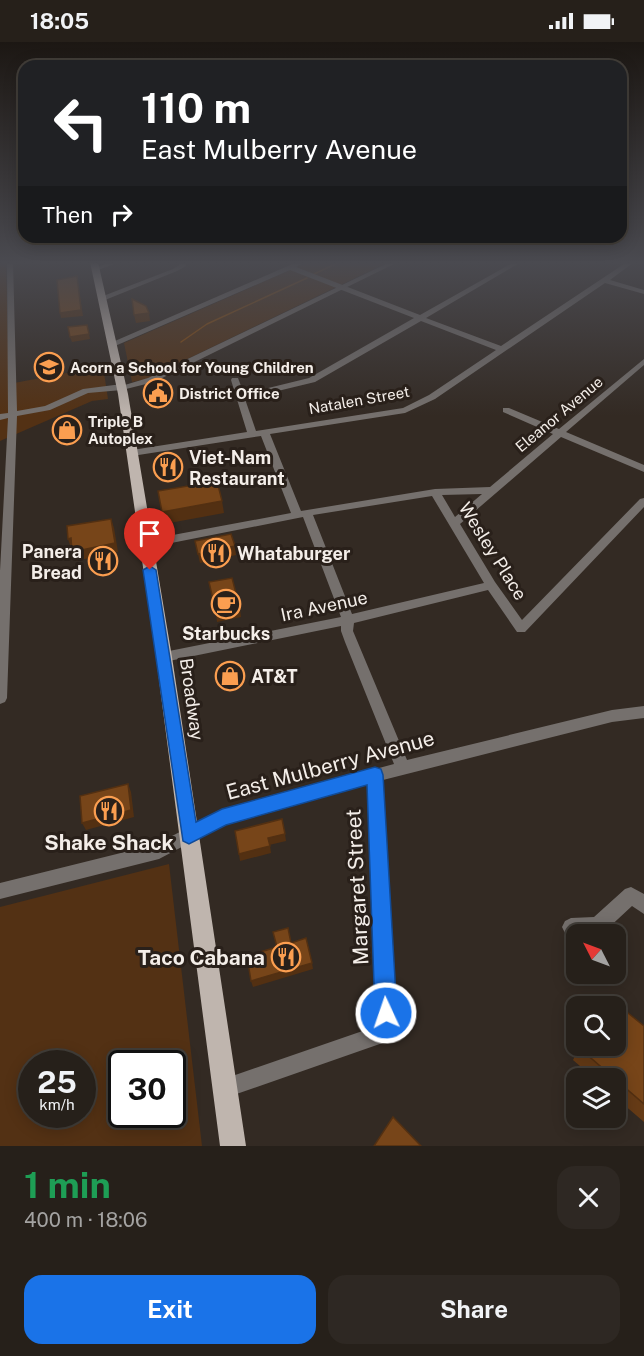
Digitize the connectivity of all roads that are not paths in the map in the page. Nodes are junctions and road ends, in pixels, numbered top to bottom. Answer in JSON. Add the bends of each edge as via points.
{"nodes":[{"id":1,"x":11,"y":314,"type":"edge"},
{"id":2,"x":105,"y":314,"type":"edge"},
{"id":3,"x":182,"y":314,"type":"edge"},
{"id":4,"x":288,"y":314,"type":"edge"},
{"id":5,"x":409,"y":314,"type":"edge"},
{"id":6,"x":428,"y":314,"type":"edge"},
{"id":7,"x":554,"y":314,"type":"edge"},
{"id":8,"x":420,"y":318,"type":"junction"},
{"id":9,"x":112,"y":344,"type":"junction"},
{"id":10,"x":501,"y":349,"type":"junction"},
{"id":11,"x":644,"y":360,"type":"edge"},
{"id":12,"x":235,"y":380,"type":"dead end"},
{"id":13,"x":122,"y":387,"type":"junction"},
{"id":14,"x":240,"y":398,"type":"junction"},
{"id":15,"x":506,"y":410,"type":"dead end"},
{"id":16,"x":13,"y":414,"type":"junction"},
{"id":17,"x":0,"y":417,"type":"edge"},
{"id":18,"x":264,"y":432,"type":"junction"},
{"id":19,"x":559,"y":433,"type":"junction"},
{"id":20,"x":252,"y":434,"type":"junction"},
{"id":21,"x":132,"y":453,"type":"junction"},
{"id":22,"x":644,"y":470,"type":"edge"},
{"id":23,"x":493,"y":490,"type":"junction"},
{"id":24,"x":435,"y":492,"type":"junction"},
{"id":25,"x":644,"y":501,"type":"edge"},
{"id":26,"x":302,"y":514,"type":"junction"},
{"id":27,"x":455,"y":523,"type":"junction"},
{"id":28,"x":146,"y":544,"type":"junction"},
{"id":29,"x":491,"y":585,"type":"junction"},
{"id":30,"x":348,"y":620,"type":"junction"},
{"id":31,"x":164,"y":657,"type":"junction"},
{"id":32,"x":0,"y":699,"type":"edge"},
{"id":33,"x":644,"y":712,"type":"edge"},
{"id":34,"x":403,"y":768,"type":"junction"},
{"id":35,"x":375,"y":775,"type":"junction"},
{"id":36,"x":189,"y":835,"type":"junction"},
{"id":37,"x":0,"y":891,"type":"edge"},
{"id":38,"x":638,"y":900,"type":"edge"},
{"id":39,"x":602,"y":924,"type":"edge"},
{"id":40,"x":225,"y":1088,"type":"junction"},
{"id":41,"x":233,"y":1146,"type":"edge"}],
"edges":[{"from":1,"to":16,"type":"street"},
{"from":2,"to":9,"type":"main road","name":"Broadway"},
{"from":3,"to":9,"type":"street"},
{"from":4,"to":13,"type":"street","via":[[151,380]]},
{"from":5,"to":8,"type":"street"},
{"from":6,"to":8,"type":"street"},
{"from":7,"to":10,"type":"street","name":"Natalen Street"},
{"from":8,"to":10,"type":"street"},
{"from":8,"to":14,"type":"street","via":[[312,380]]},
{"from":9,"to":13,"type":"main road","name":"Broadway"},
{"from":10,"to":18,"type":"street","name":"Natalen Street","via":[[426,401],[405,410]]},
{"from":11,"to":19,"type":"street","name":"Eleanor Avenue"},
{"from":12,"to":14,"type":"street"},
{"from":13,"to":16,"type":"street","via":[[86,391],[47,408]]},
{"from":13,"to":21,"type":"main road","name":"Broadway"},
{"from":14,"to":20,"type":"street"},
{"from":15,"to":19,"type":"street"},
{"from":16,"to":17,"type":"street"},
{"from":16,"to":32,"type":"street"},
{"from":18,"to":20,"type":"street","name":"Natalen Street"},
{"from":18,"to":26,"type":"street"},
{"from":19,"to":22,"type":"street"},
{"from":19,"to":23,"type":"street","name":"Eleanor Avenue"},
{"from":20,"to":21,"type":"street"},
{"from":21,"to":28,"type":"main road","name":"Broadway"},
{"from":23,"to":24,"type":"street"},
{"from":23,"to":27,"type":"street","name":"Eleanor Avenue"},
{"from":24,"to":26,"type":"street"},
{"from":24,"to":27,"type":"street","name":"Wesley Place"},
{"from":25,"to":29,"type":"street","name":"Wesley Place","via":[[521,629]]},
{"from":26,"to":28,"type":"street"},
{"from":26,"to":30,"type":"street"},
{"from":27,"to":29,"type":"street","name":"Wesley Place"},
{"from":28,"to":31,"type":"main road","name":"Broadway"},
{"from":29,"to":30,"type":"street","name":"Ira Avenue"},
{"from":30,"to":31,"type":"street","name":"Ira Avenue"},
{"from":30,"to":34,"type":"street","via":[[351,642]]},
{"from":31,"to":36,"type":"main road","name":"Broadway"},
{"from":33,"to":34,"type":"street","name":"East Mulberry Avenue","via":[[612,716]]},
{"from":34,"to":35,"type":"street","name":"East Mulberry Avenue"},
{"from":35,"to":36,"type":"street","name":"East Mulberry Avenue","via":[[222,817]]},
{"from":35,"to":40,"type":"street","name":"Margaret Street","via":[[387,1032]]},
{"from":36,"to":37,"type":"street","name":"East Mulberry Avenue","via":[[159,851]]},
{"from":36,"to":40,"type":"main road","name":"Broadway"},
{"from":38,"to":39,"type":"street"},
{"from":40,"to":41,"type":"main road","name":"Broadway"}]}
